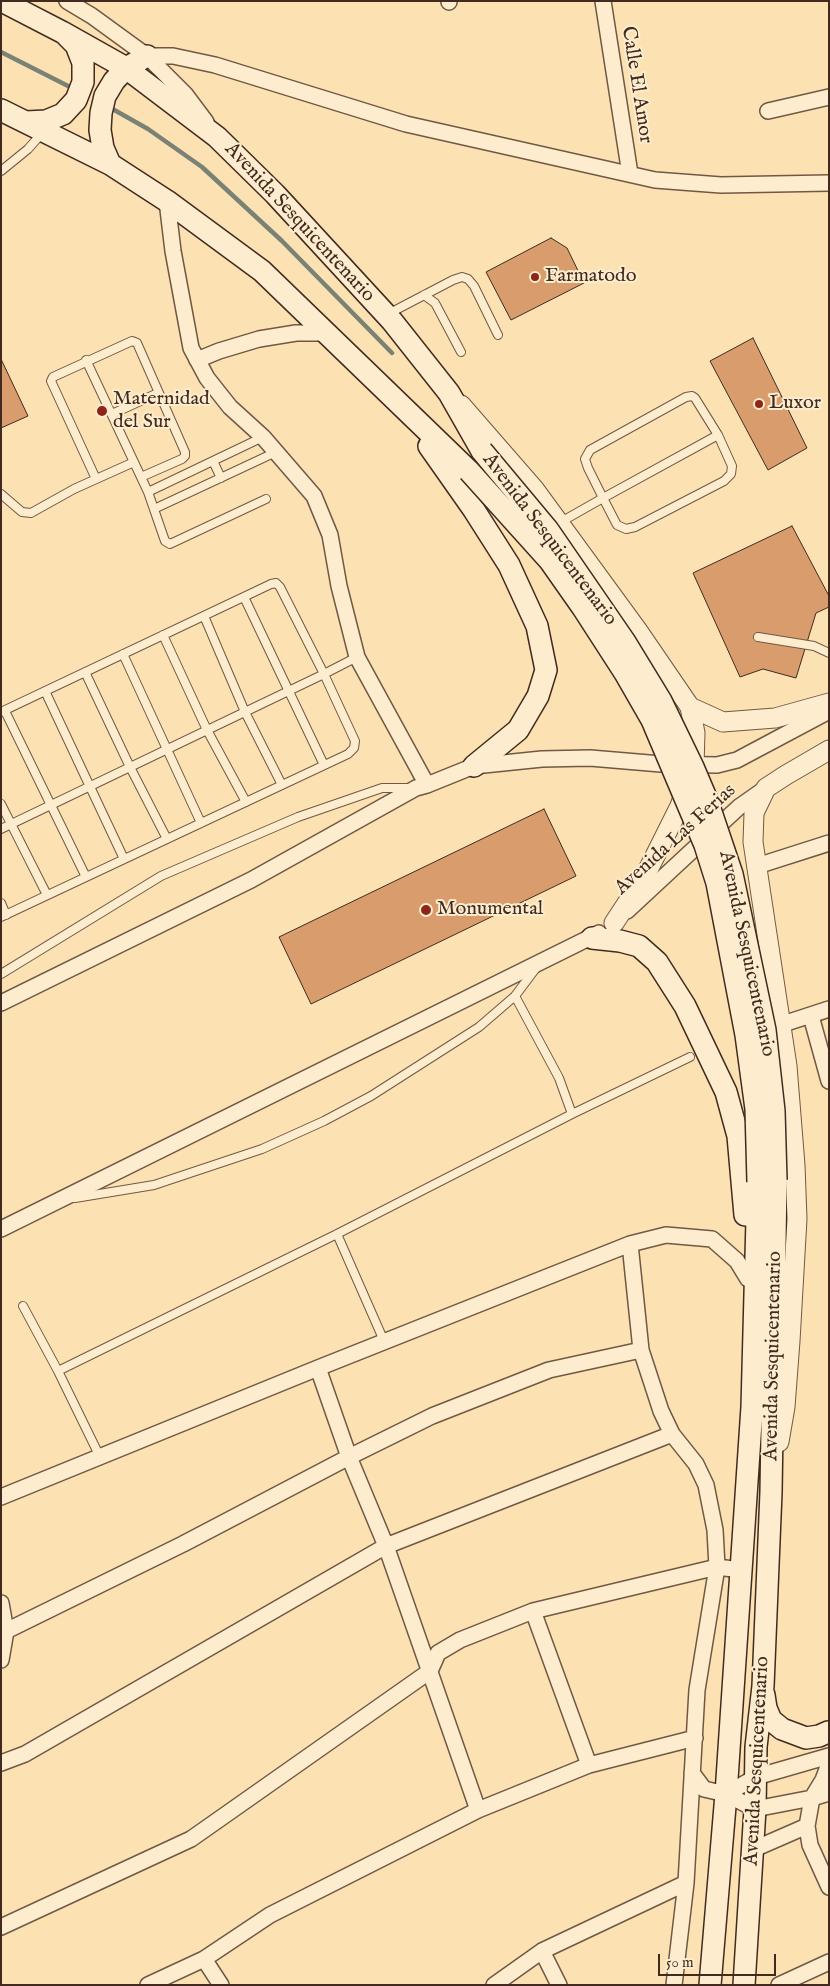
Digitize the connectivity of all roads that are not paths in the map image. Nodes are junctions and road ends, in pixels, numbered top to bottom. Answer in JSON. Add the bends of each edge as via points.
{"nodes":[{"id":1,"x":2,"y":1,"type":"edge"},
{"id":2,"x":67,"y":1,"type":"edge"},
{"id":3,"x":603,"y":1,"type":"edge"},
{"id":4,"x":92,"y":8,"type":"edge"},
{"id":5,"x":62,"y":32,"type":"junction"},
{"id":6,"x":146,"y":56,"type":"junction"},
{"id":7,"x":126,"y":68,"type":"junction"},
{"id":8,"x":829,"y":97,"type":"edge"},
{"id":9,"x":1,"y":110,"type":"edge"},
{"id":10,"x":768,"y":111,"type":"dead end"},
{"id":11,"x":35,"y":126,"type":"junction"},
{"id":12,"x":217,"y":137,"type":"junction"},
{"id":13,"x":110,"y":164,"type":"junction"},
{"id":14,"x":1,"y":171,"type":"edge"},
{"id":15,"x":630,"y":174,"type":"junction"},
{"id":16,"x":829,"y":184,"type":"edge"},
{"id":17,"x":167,"y":201,"type":"junction"},
{"id":18,"x":424,"y":295,"type":"junction"},
{"id":19,"x":386,"y":315,"type":"junction"},
{"id":20,"x":327,"y":333,"type":"junction"},
{"id":21,"x":498,"y":335,"type":"dead end"},
{"id":22,"x":460,"y":352,"type":"dead end"},
{"id":23,"x":86,"y":360,"type":"junction"},
{"id":24,"x":197,"y":360,"type":"junction"},
{"id":25,"x":158,"y":393,"type":"junction"},
{"id":26,"x":449,"y":393,"type":"junction"},
{"id":27,"x":400,"y":405,"type":"junction"},
{"id":28,"x":112,"y":414,"type":"junction"},
{"id":29,"x":718,"y":435,"type":"junction"},
{"id":30,"x":263,"y":437,"type":"junction"},
{"id":31,"x":276,"y":452,"type":"junction"},
{"id":32,"x":213,"y":461,"type":"junction"},
{"id":33,"x":134,"y":462,"type":"junction"},
{"id":34,"x":141,"y":477,"type":"junction"},
{"id":35,"x":221,"y":478,"type":"junction"},
{"id":36,"x":96,"y":479,"type":"junction"},
{"id":37,"x":148,"y":492,"type":"junction"},
{"id":38,"x":1,"y":494,"type":"edge"},
{"id":39,"x":603,"y":498,"type":"junction"},
{"id":40,"x":266,"y":499,"type":"dead end"},
{"id":41,"x":154,"y":510,"type":"junction"},
{"id":42,"x":559,"y":523,"type":"junction"},
{"id":43,"x":244,"y":597,"type":"junction"},
{"id":44,"x":204,"y":616,"type":"junction"},
{"id":45,"x":163,"y":635,"type":"junction"},
{"id":46,"x":758,"y":637,"type":"dead end"},
{"id":47,"x":829,"y":653,"type":"edge"},
{"id":48,"x":123,"y":654,"type":"junction"},
{"id":49,"x":357,"y":656,"type":"junction"},
{"id":50,"x":85,"y":672,"type":"junction"},
{"id":51,"x":324,"y":674,"type":"junction"},
{"id":52,"x":46,"y":691,"type":"junction"},
{"id":53,"x":287,"y":692,"type":"junction"},
{"id":54,"x":829,"y":703,"type":"edge"},
{"id":55,"x":690,"y":707,"type":"junction"},
{"id":56,"x":3,"y":711,"type":"edge"},
{"id":57,"x":829,"y":711,"type":"edge"},
{"id":58,"x":245,"y":712,"type":"junction"},
{"id":59,"x":207,"y":730,"type":"junction"},
{"id":60,"x":168,"y":749,"type":"junction"},
{"id":61,"x":829,"y":750,"type":"edge"},
{"id":62,"x":324,"y":765,"type":"junction"},
{"id":63,"x":694,"y":765,"type":"junction"},
{"id":64,"x":474,"y":766,"type":"junction"},
{"id":65,"x":130,"y":767,"type":"junction"},
{"id":66,"x":282,"y":785,"type":"junction"},
{"id":67,"x":421,"y":786,"type":"junction"},
{"id":68,"x":89,"y":787,"type":"junction"},
{"id":69,"x":766,"y":788,"type":"junction"},
{"id":70,"x":246,"y":802,"type":"junction"},
{"id":71,"x":1,"y":804,"type":"edge"},
{"id":72,"x":50,"y":805,"type":"junction"},
{"id":73,"x":202,"y":823,"type":"junction"},
{"id":74,"x":11,"y":824,"type":"junction"},
{"id":75,"x":1,"y":829,"type":"edge"},
{"id":76,"x":167,"y":839,"type":"junction"},
{"id":77,"x":829,"y":843,"type":"edge"},
{"id":78,"x":124,"y":859,"type":"junction"},
{"id":79,"x":756,"y":866,"type":"junction"},
{"id":80,"x":86,"y":877,"type":"junction"},
{"id":81,"x":47,"y":895,"type":"junction"},
{"id":82,"x":1,"y":903,"type":"edge"},
{"id":83,"x":4,"y":916,"type":"edge"},
{"id":84,"x":614,"y":923,"type":"junction"},
{"id":85,"x":592,"y":938,"type":"junction"},
{"id":86,"x":539,"y":963,"type":"junction"},
{"id":87,"x":1,"y":974,"type":"edge"},
{"id":88,"x":515,"y":996,"type":"junction"},
{"id":89,"x":1,"y":1003,"type":"edge"},
{"id":90,"x":829,"y":1009,"type":"edge"},
{"id":91,"x":811,"y":1016,"type":"junction"},
{"id":92,"x":780,"y":1025,"type":"junction"},
{"id":93,"x":690,"y":1057,"type":"dead end"},
{"id":94,"x":829,"y":1081,"type":"edge"},
{"id":95,"x":572,"y":1114,"type":"junction"},
{"id":96,"x":767,"y":1181,"type":"junction"},
{"id":97,"x":58,"y":1200,"type":"junction"},
{"id":98,"x":1,"y":1229,"type":"edge"},
{"id":99,"x":336,"y":1234,"type":"junction"},
{"id":100,"x":630,"y":1244,"type":"junction"},
{"id":101,"x":748,"y":1278,"type":"junction"},
{"id":102,"x":22,"y":1306,"type":"dead end"},
{"id":103,"x":753,"y":1323,"type":"junction"},
{"id":104,"x":384,"y":1341,"type":"junction"},
{"id":105,"x":641,"y":1350,"type":"junction"},
{"id":106,"x":318,"y":1368,"type":"junction"},
{"id":107,"x":58,"y":1371,"type":"junction"},
{"id":108,"x":672,"y":1434,"type":"junction"},
{"id":109,"x":100,"y":1457,"type":"junction"},
{"id":110,"x":349,"y":1457,"type":"junction"},
{"id":111,"x":771,"y":1492,"type":"junction"},
{"id":112,"x":1,"y":1497,"type":"edge"},
{"id":113,"x":386,"y":1546,"type":"junction"},
{"id":114,"x":717,"y":1566,"type":"junction"},
{"id":115,"x":741,"y":1570,"type":"junction"},
{"id":116,"x":1,"y":1603,"type":"edge"},
{"id":117,"x":534,"y":1611,"type":"junction"},
{"id":118,"x":6,"y":1632,"type":"junction"},
{"id":119,"x":1,"y":1660,"type":"edge"},
{"id":120,"x":430,"y":1671,"type":"junction"},
{"id":121,"x":763,"y":1686,"type":"junction"},
{"id":122,"x":829,"y":1727,"type":"edge"},
{"id":123,"x":829,"y":1733,"type":"edge"},
{"id":124,"x":695,"y":1738,"type":"junction"},
{"id":125,"x":829,"y":1756,"type":"edge"},
{"id":126,"x":1,"y":1762,"type":"edge"},
{"id":127,"x":829,"y":1764,"type":"edge"},
{"id":128,"x":589,"y":1765,"type":"junction"},
{"id":129,"x":692,"y":1773,"type":"junction"},
{"id":130,"x":756,"y":1777,"type":"junction"},
{"id":131,"x":829,"y":1793,"type":"edge"},
{"id":132,"x":726,"y":1794,"type":"junction"},
{"id":133,"x":812,"y":1798,"type":"junction"},
{"id":134,"x":755,"y":1809,"type":"junction"},
{"id":135,"x":478,"y":1810,"type":"junction"},
{"id":136,"x":807,"y":1826,"type":"junction"},
{"id":137,"x":752,"y":1850,"type":"junction"},
{"id":138,"x":686,"y":1883,"type":"junction"},
{"id":139,"x":829,"y":1887,"type":"edge"},
{"id":140,"x":1,"y":1927,"type":"edge"},
{"id":141,"x":542,"y":1951,"type":"junction"},
{"id":142,"x":204,"y":1959,"type":"junction"},
{"id":143,"x":829,"y":1962,"type":"edge"},
{"id":144,"x":148,"y":1985,"type":"edge"},
{"id":145,"x":221,"y":1985,"type":"edge"},
{"id":146,"x":494,"y":1985,"type":"edge"},
{"id":147,"x":559,"y":1985,"type":"edge"},
{"id":148,"x":674,"y":1985,"type":"edge"},
{"id":149,"x":710,"y":1985,"type":"edge"},
{"id":150,"x":744,"y":1985,"type":"edge"},
{"id":151,"x":779,"y":1985,"type":"edge"}],
"edges":[{"from":1,"to":5,"type":"main road","name":"Avenida Sesquicentenario"},
{"from":2,"to":4,"type":"street"},
{"from":3,"to":15,"type":"street","name":"Calle El Amor"},
{"from":4,"to":6,"type":"street"},
{"from":5,"to":7,"type":"main road","name":"Avenida Sesquicentenario"},
{"from":5,"to":11,"type":"main road","via":[[76,45],[83,63],[83,82],[76,100],[63,114]]},
{"from":6,"to":7,"type":"main road"},
{"from":6,"to":12,"type":"street","via":[[184,94]]},
{"from":6,"to":15,"type":"street","via":[[173,56],[214,65],[406,124]]},
{"from":7,"to":12,"type":"main road","name":"Avenida Sesquicentenario"},
{"from":7,"to":13,"type":"main road","via":[[110,89],[101,113],[103,148]]},
{"from":8,"to":10,"type":"street"},
{"from":9,"to":11,"type":"main road","name":"Avenida Sesquicentenario"},
{"from":11,"to":13,"type":"main road","name":"Avenida Sesquicentenario"},
{"from":11,"to":14,"type":"lane","via":[[28,149]]},
{"from":12,"to":19,"type":"main road","name":"Avenida Sesquicentenario","via":[[275,194]]},
{"from":13,"to":17,"type":"main road","name":"Avenida Sesquicentenario"},
{"from":15,"to":16,"type":"street","via":[[656,180],[721,185]]},
{"from":17,"to":20,"type":"main road","name":"Avenida Sesquicentenario","via":[[262,271]]},
{"from":17,"to":24,"type":"street","via":[[189,338]]},
{"from":18,"to":19,"type":"lane"},
{"from":18,"to":21,"type":"lane","via":[[453,280],[462,277],[468,280]]},
{"from":18,"to":22,"type":"lane","via":[[435,303]]},
{"from":19,"to":26,"type":"main road","name":"Avenida Sesquicentenario"},
{"from":20,"to":24,"type":"street","via":[[296,333],[259,339]]},
{"from":20,"to":27,"type":"main road","name":"Avenida Sesquicentenario"},
{"from":23,"to":25,"type":"lane","via":[[135,341]]},
{"from":23,"to":28,"type":"lane"},
{"from":23,"to":36,"type":"lane","via":[[51,381]]},
{"from":24,"to":30,"type":"street","via":[[230,406]]},
{"from":25,"to":28,"type":"lane"},
{"from":25,"to":34,"type":"lane","via":[[185,456]]},
{"from":26,"to":42,"type":"street","via":[[528,482]]},
{"from":26,"to":96,"type":"main road","name":"Avenida Sesquicentenario","bridge":true,"via":[[482,451],[548,530],[625,642],[661,701],[703,792],[732,874],[765,1030],[774,1111]]},
{"from":27,"to":64,"type":"main road","via":[[509,565],[537,626],[546,670],[538,696],[518,730]]},
{"from":27,"to":96,"type":"main road","name":"Avenida Sesquicentenario","bridge":true,"via":[[469,471],[550,562],[625,673],[652,720],[705,845],[717,884],[746,1035]]},
{"from":28,"to":33,"type":"lane"},
{"from":29,"to":39,"type":"lane"},
{"from":29,"to":39,"type":"lane","via":[[732,466],[731,474],[724,481],[635,528],[617,525]]},
{"from":29,"to":39,"type":"lane","via":[[696,398],[686,397],[590,450],[585,459]]},
{"from":30,"to":31,"type":"street"},
{"from":30,"to":32,"type":"lane"},
{"from":31,"to":35,"type":"lane"},
{"from":31,"to":49,"type":"street","via":[[314,496],[330,535]]},
{"from":32,"to":35,"type":"lane"},
{"from":32,"to":37,"type":"lane"},
{"from":33,"to":34,"type":"lane"},
{"from":33,"to":36,"type":"lane"},
{"from":34,"to":37,"type":"lane"},
{"from":35,"to":41,"type":"lane"},
{"from":36,"to":38,"type":"lane","via":[[31,513],[22,512]]},
{"from":37,"to":41,"type":"lane"},
{"from":39,"to":42,"type":"lane"},
{"from":40,"to":41,"type":"lane","via":[[170,544],[165,541]]},
{"from":42,"to":55,"type":"street"},
{"from":43,"to":44,"type":"lane"},
{"from":43,"to":51,"type":"lane","via":[[276,583]]},
{"from":43,"to":53,"type":"lane"},
{"from":44,"to":45,"type":"lane"},
{"from":44,"to":58,"type":"lane"},
{"from":45,"to":48,"type":"lane"},
{"from":45,"to":59,"type":"lane"},
{"from":46,"to":47,"type":"lane","via":[[814,646]]},
{"from":48,"to":50,"type":"lane"},
{"from":48,"to":60,"type":"lane"},
{"from":49,"to":51,"type":"lane"},
{"from":49,"to":67,"type":"street"},
{"from":50,"to":52,"type":"lane"},
{"from":50,"to":65,"type":"lane"},
{"from":51,"to":53,"type":"lane"},
{"from":51,"to":62,"type":"lane","via":[[355,741],[348,754]]},
{"from":52,"to":56,"type":"lane"},
{"from":52,"to":68,"type":"lane"},
{"from":53,"to":58,"type":"lane"},
{"from":53,"to":62,"type":"lane"},
{"from":54,"to":55,"type":"street","via":[[775,718],[723,722]]},
{"from":55,"to":63,"type":"street","via":[[695,733]]},
{"from":56,"to":72,"type":"lane"},
{"from":57,"to":63,"type":"street","via":[[737,760]]},
{"from":58,"to":59,"type":"lane"},
{"from":58,"to":66,"type":"lane"},
{"from":59,"to":60,"type":"lane"},
{"from":59,"to":70,"type":"lane"},
{"from":60,"to":65,"type":"lane"},
{"from":60,"to":73,"type":"lane"},
{"from":61,"to":69,"type":"street"},
{"from":62,"to":66,"type":"lane"},
{"from":63,"to":64,"type":"street","via":[[590,758]]},
{"from":63,"to":84,"type":"street","via":[[680,806],[645,876]]},
{"from":64,"to":67,"type":"street"},
{"from":65,"to":68,"type":"lane"},
{"from":65,"to":76,"type":"lane"},
{"from":66,"to":70,"type":"lane"},
{"from":67,"to":87,"type":"lane","via":[[382,788],[307,814],[161,876]]},
{"from":67,"to":89,"type":"street","via":[[251,880]]},
{"from":68,"to":72,"type":"lane"},
{"from":68,"to":78,"type":"lane"},
{"from":69,"to":79,"type":"street","via":[[754,813]]},
{"from":69,"to":84,"type":"street","name":"Avenida Las Ferias","via":[[739,807]]},
{"from":70,"to":73,"type":"lane"},
{"from":71,"to":74,"type":"lane"},
{"from":72,"to":74,"type":"lane"},
{"from":72,"to":80,"type":"lane"},
{"from":73,"to":76,"type":"lane"},
{"from":74,"to":75,"type":"lane"},
{"from":74,"to":81,"type":"lane"},
{"from":76,"to":78,"type":"lane"},
{"from":77,"to":79,"type":"street"},
{"from":78,"to":80,"type":"lane"},
{"from":79,"to":92,"type":"street"},
{"from":80,"to":81,"type":"lane"},
{"from":81,"to":83,"type":"lane"},
{"from":82,"to":83,"type":"lane"},
{"from":84,"to":85,"type":"street","name":"Avenida Las Ferias"},
{"from":85,"to":86,"type":"street","name":"Avenida Las Ferias"},
{"from":85,"to":101,"type":"main road","via":[[639,946],[657,962],[685,1006],[726,1092],[738,1136]]},
{"from":86,"to":88,"type":"lane"},
{"from":86,"to":97,"type":"street","name":"Avenida Las Ferias"},
{"from":88,"to":95,"type":"lane","via":[[558,1078]]},
{"from":88,"to":97,"type":"lane","via":[[479,1027],[371,1096],[262,1150],[154,1185]]},
{"from":90,"to":91,"type":"street"},
{"from":91,"to":92,"type":"street"},
{"from":91,"to":94,"type":"street"},
{"from":92,"to":111,"type":"street","via":[[796,1165],[797,1219],[784,1407]]},
{"from":93,"to":95,"type":"lane"},
{"from":95,"to":99,"type":"lane"},
{"from":96,"to":103,"type":"main road","name":"Avenida Sesquicentenario"},
{"from":96,"to":111,"type":"main road","name":"Avenida Sesquicentenario"},
{"from":97,"to":98,"type":"street","name":"Avenida Las Ferias"},
{"from":99,"to":104,"type":"lane"},
{"from":99,"to":107,"type":"lane"},
{"from":100,"to":101,"type":"street","via":[[666,1235],[712,1239],[737,1261]]},
{"from":100,"to":104,"type":"street"},
{"from":100,"to":105,"type":"street"},
{"from":101,"to":103,"type":"main road"},
{"from":102,"to":107,"type":"lane"},
{"from":103,"to":115,"type":"main road","name":"Avenida Sesquicentenario","via":[[752,1407]]},
{"from":104,"to":106,"type":"street"},
{"from":105,"to":108,"type":"street"},
{"from":105,"to":110,"type":"street","via":[[549,1370],[432,1416]]},
{"from":106,"to":109,"type":"street"},
{"from":106,"to":110,"type":"street"},
{"from":107,"to":109,"type":"lane"},
{"from":108,"to":113,"type":"street"},
{"from":108,"to":114,"type":"street","via":[[696,1464],[706,1485],[715,1530]]},
{"from":109,"to":112,"type":"street"},
{"from":110,"to":113,"type":"street"},
{"from":110,"to":118,"type":"street"},
{"from":111,"to":121,"type":"main road","name":"Avenida Sesquicentenario"},
{"from":113,"to":120,"type":"street"},
{"from":113,"to":126,"type":"street","via":[[25,1754]]},
{"from":114,"to":115,"type":"street"},
{"from":114,"to":117,"type":"street"},
{"from":114,"to":124,"type":"street","via":[[697,1690]]},
{"from":115,"to":132,"type":"main road","name":"Avenida Sesquicentenario"},
{"from":116,"to":118,"type":"street"},
{"from":117,"to":120,"type":"street","via":[[460,1640],[438,1653]]},
{"from":117,"to":128,"type":"street"},
{"from":118,"to":119,"type":"street"},
{"from":120,"to":135,"type":"street"},
{"from":120,"to":140,"type":"street","via":[[191,1839]]},
{"from":121,"to":123,"type":"main road","via":[[771,1720],[782,1729],[806,1738]]},
{"from":121,"to":130,"type":"main road","name":"Avenida Sesquicentenario"},
{"from":122,"to":123,"type":"street"},
{"from":124,"to":128,"type":"street"},
{"from":124,"to":129,"type":"street"},
{"from":125,"to":130,"type":"street"},
{"from":127,"to":133,"type":"street"},
{"from":128,"to":135,"type":"street"},
{"from":129,"to":132,"type":"street","via":[[704,1789]]},
{"from":129,"to":138,"type":"street"},
{"from":130,"to":132,"type":"street"},
{"from":130,"to":134,"type":"main road","name":"Avenida Sesquicentenario"},
{"from":131,"to":133,"type":"street"},
{"from":132,"to":134,"type":"street"},
{"from":132,"to":149,"type":"main road","name":"Avenida Sesquicentenario"},
{"from":133,"to":134,"type":"street"},
{"from":133,"to":136,"type":"street"},
{"from":134,"to":137,"type":"main road","name":"Avenida Sesquicentenario"},
{"from":135,"to":142,"type":"street","via":[[270,1915]]},
{"from":136,"to":137,"type":"street"},
{"from":136,"to":139,"type":"street","via":[[810,1845]]},
{"from":137,"to":150,"type":"main road","name":"Avenida Sesquicentenario"},
{"from":138,"to":141,"type":"street"},
{"from":138,"to":148,"type":"street"},
{"from":141,"to":146,"type":"street"},
{"from":141,"to":147,"type":"street"},
{"from":142,"to":144,"type":"street"},
{"from":142,"to":145,"type":"street"},
{"from":143,"to":151,"type":"street"}]}
